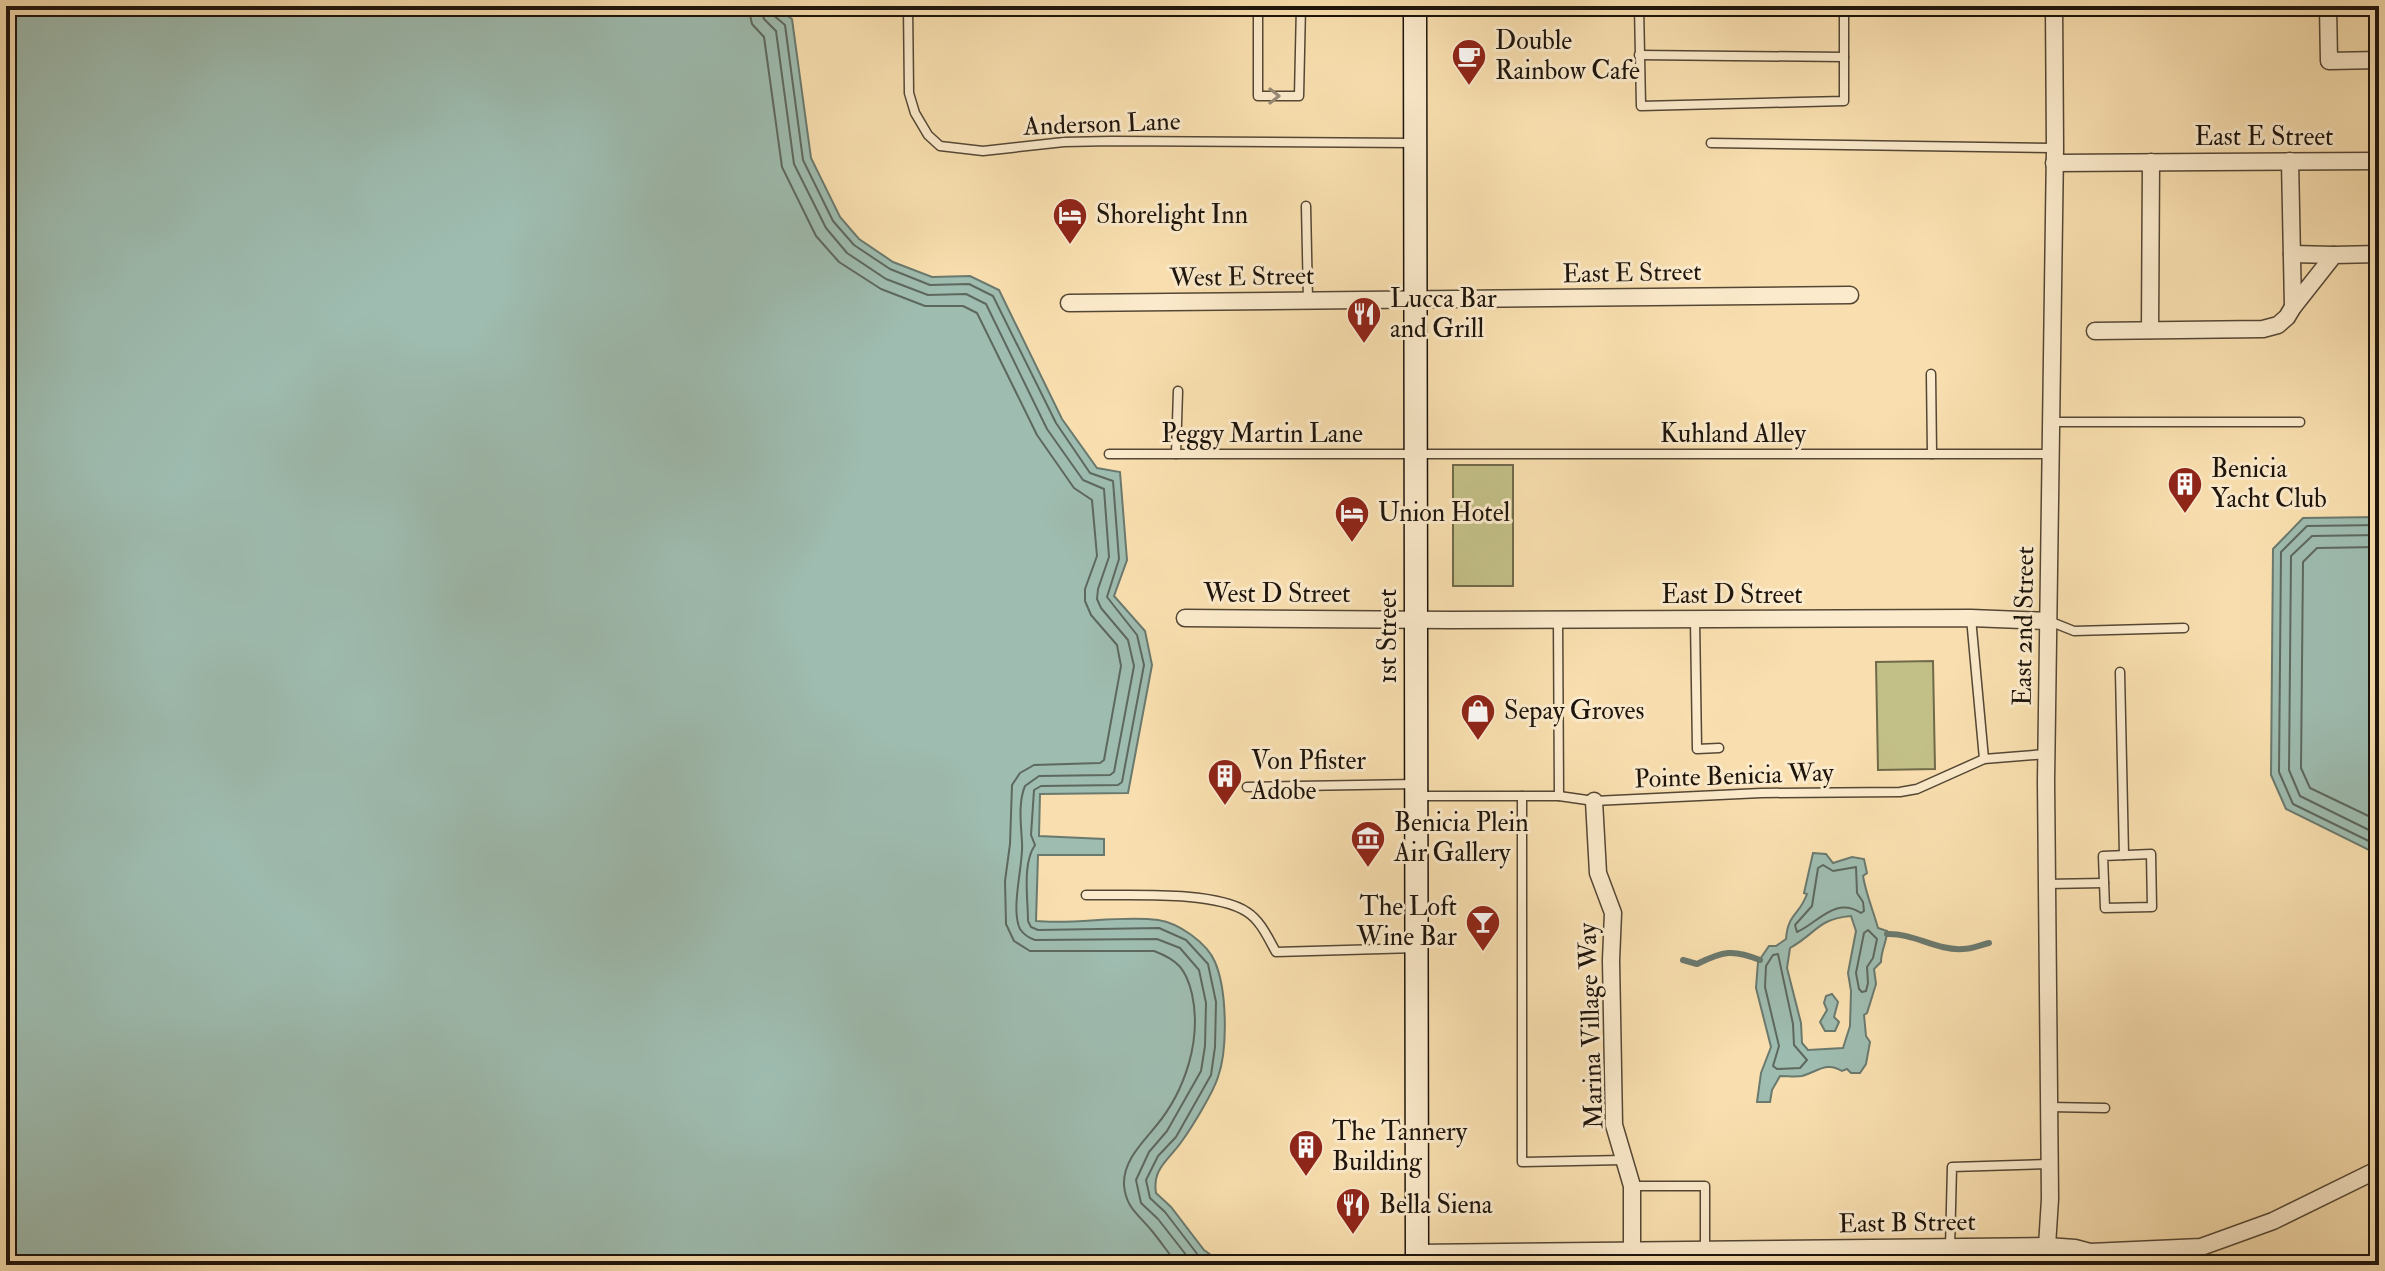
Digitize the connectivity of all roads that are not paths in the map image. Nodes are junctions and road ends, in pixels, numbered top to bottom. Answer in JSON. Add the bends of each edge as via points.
{"nodes":[{"id":1,"x":908,"y":6,"type":"edge"},
{"id":2,"x":1258,"y":6,"type":"edge"},
{"id":3,"x":1301,"y":6,"type":"edge"},
{"id":4,"x":1415,"y":6,"type":"edge"},
{"id":5,"x":1639,"y":6,"type":"edge"},
{"id":6,"x":1844,"y":6,"type":"edge"},
{"id":7,"x":2054,"y":6,"type":"edge"},
{"id":8,"x":2328,"y":6,"type":"edge"},
{"id":9,"x":1639,"y":55,"type":"junction"},
{"id":10,"x":1844,"y":57,"type":"junction"},
{"id":11,"x":2379,"y":60,"type":"edge"},
{"id":12,"x":1415,"y":143,"type":"junction"},
{"id":13,"x":1711,"y":143,"type":"dead end"},
{"id":14,"x":2054,"y":156,"type":"junction"},
{"id":15,"x":2290,"y":161,"type":"junction"},
{"id":16,"x":2379,"y":161,"type":"edge"},
{"id":17,"x":2151,"y":162,"type":"junction"},
{"id":18,"x":1306,"y":206,"type":"dead end"},
{"id":19,"x":2292,"y":254,"type":"junction"},
{"id":20,"x":2379,"y":254,"type":"edge"},
{"id":21,"x":2334,"y":255,"type":"junction"},
{"id":22,"x":1850,"y":295,"type":"dead end"},
{"id":23,"x":1415,"y":298,"type":"junction"},
{"id":24,"x":1308,"y":300,"type":"junction"},
{"id":25,"x":1069,"y":303,"type":"dead end"},
{"id":26,"x":2293,"y":307,"type":"junction"},
{"id":27,"x":2150,"y":330,"type":"junction"},
{"id":28,"x":2095,"y":331,"type":"dead end"},
{"id":29,"x":1931,"y":374,"type":"dead end"},
{"id":30,"x":1178,"y":391,"type":"dead end"},
{"id":31,"x":2051,"y":422,"type":"junction"},
{"id":32,"x":2300,"y":422,"type":"dead end"},
{"id":33,"x":1109,"y":454,"type":"dead end"},
{"id":34,"x":1176,"y":454,"type":"junction"},
{"id":35,"x":1416,"y":454,"type":"junction"},
{"id":36,"x":1932,"y":454,"type":"junction"},
{"id":37,"x":2051,"y":454,"type":"junction"},
{"id":38,"x":1185,"y":618,"type":"dead end"},
{"id":39,"x":1971,"y":618,"type":"junction"},
{"id":40,"x":1558,"y":619,"type":"junction"},
{"id":41,"x":1695,"y":619,"type":"junction"},
{"id":42,"x":1416,"y":620,"type":"junction"},
{"id":43,"x":2048,"y":621,"type":"junction"},
{"id":44,"x":2184,"y":628,"type":"dead end"},
{"id":45,"x":2120,"y":672,"type":"dead end"},
{"id":46,"x":1719,"y":748,"type":"dead end"},
{"id":47,"x":2046,"y":754,"type":"junction"},
{"id":48,"x":1984,"y":759,"type":"junction"},
{"id":49,"x":1247,"y":787,"type":"dead end"},
{"id":50,"x":1416,"y":790,"type":"junction"},
{"id":51,"x":1522,"y":796,"type":"junction"},
{"id":52,"x":1559,"y":796,"type":"junction"},
{"id":53,"x":1594,"y":801,"type":"junction"},
{"id":54,"x":2124,"y":855,"type":"junction"},
{"id":55,"x":2104,"y":883,"type":"junction"},
{"id":56,"x":2045,"y":884,"type":"junction"},
{"id":57,"x":1086,"y":895,"type":"dead end"},
{"id":58,"x":1417,"y":948,"type":"junction"},
{"id":59,"x":2048,"y":1107,"type":"junction"},
{"id":60,"x":2105,"y":1108,"type":"dead end"},
{"id":61,"x":1623,"y":1160,"type":"junction"},
{"id":62,"x":2049,"y":1164,"type":"junction"},
{"id":63,"x":2379,"y":1169,"type":"edge"},
{"id":64,"x":1632,"y":1186,"type":"junction"},
{"id":65,"x":2047,"y":1246,"type":"junction"},
{"id":66,"x":1950,"y":1247,"type":"junction"},
{"id":67,"x":1632,"y":1250,"type":"junction"},
{"id":68,"x":1705,"y":1250,"type":"junction"},
{"id":69,"x":1417,"y":1259,"type":"edge"}],
"edges":[{"from":1,"to":12,"type":"lane","name":"Anderson Lane","via":[[909,93],[915,113],[940,146],[983,151],[1112,141]]},
{"from":2,"to":3,"type":"lane","one_way":true,"via":[[1258,96],[1299,96]]},
{"from":4,"to":12,"type":"main road","name":"1st Street"},
{"from":5,"to":9,"type":"lane"},
{"from":6,"to":10,"type":"lane"},
{"from":7,"to":14,"type":"street","name":"East 2nd Street"},
{"from":8,"to":11,"type":"street","via":[[2329,61]]},
{"from":9,"to":10,"type":"lane"},
{"from":9,"to":10,"type":"lane","via":[[1641,106],[1844,101]]},
{"from":12,"to":23,"type":"main road","name":"1st Street"},
{"from":13,"to":14,"type":"lane"},
{"from":14,"to":17,"type":"street","name":"East E Street"},
{"from":14,"to":31,"type":"street","name":"East 2nd Street"},
{"from":15,"to":16,"type":"street","name":"East E Street"},
{"from":15,"to":17,"type":"street","name":"East E Street"},
{"from":15,"to":19,"type":"street"},
{"from":17,"to":27,"type":"street"},
{"from":18,"to":24,"type":"lane"},
{"from":19,"to":21,"type":"street"},
{"from":19,"to":26,"type":"street"},
{"from":20,"to":21,"type":"street"},
{"from":21,"to":26,"type":"street"},
{"from":22,"to":23,"type":"street","name":"East E Street"},
{"from":23,"to":24,"type":"street","name":"West E Street"},
{"from":23,"to":35,"type":"main road","name":"1st Street"},
{"from":24,"to":25,"type":"street","name":"West E Street"},
{"from":26,"to":27,"type":"street","via":[[2278,325],[2263,329]]},
{"from":27,"to":28,"type":"street"},
{"from":29,"to":36,"type":"lane"},
{"from":30,"to":34,"type":"lane"},
{"from":31,"to":32,"type":"lane"},
{"from":31,"to":37,"type":"street","name":"East 2nd Street"},
{"from":33,"to":34,"type":"lane","name":"Peggy Martin Lane"},
{"from":34,"to":35,"type":"lane","name":"Peggy Martin Lane"},
{"from":35,"to":36,"type":"lane","name":"Kuhland Alley"},
{"from":35,"to":42,"type":"main road","name":"1st Street"},
{"from":36,"to":37,"type":"lane","name":"Kuhland Alley"},
{"from":37,"to":43,"type":"street","name":"East 2nd Street"},
{"from":38,"to":42,"type":"street","name":"West D Street"},
{"from":39,"to":41,"type":"street","name":"East D Street"},
{"from":39,"to":43,"type":"street","name":"East D Street"},
{"from":39,"to":48,"type":"lane"},
{"from":40,"to":41,"type":"street","name":"East D Street"},
{"from":40,"to":42,"type":"street","name":"East D Street"},
{"from":40,"to":52,"type":"lane"},
{"from":41,"to":46,"type":"lane","via":[[1697,749]]},
{"from":42,"to":50,"type":"main road","name":"1st Street"},
{"from":43,"to":44,"type":"lane","via":[[2074,631]]},
{"from":43,"to":47,"type":"street","name":"East 2nd Street"},
{"from":45,"to":54,"type":"lane"},
{"from":47,"to":48,"type":"lane","name":"Pointe Benicia Way"},
{"from":47,"to":56,"type":"street","name":"East 2nd Street"},
{"from":48,"to":53,"type":"lane","name":"Pointe Benicia Way","via":[[1900,792]]},
{"from":49,"to":50,"type":"lane","name":"Pointe Benicia Way"},
{"from":50,"to":51,"type":"lane","name":"Pointe Benicia Way"},
{"from":50,"to":58,"type":"main road","name":"1st Street"},
{"from":51,"to":52,"type":"lane","name":"Pointe Benicia Way"},
{"from":51,"to":61,"type":"lane","via":[[1522,1162]]},
{"from":52,"to":53,"type":"lane","name":"Pointe Benicia Way"},
{"from":53,"to":61,"type":"street","name":"Marina Village Way","via":[[1598,873],[1613,913],[1614,1125]]},
{"from":54,"to":55,"type":"lane","via":[[2103,856]]},
{"from":54,"to":55,"type":"lane","via":[[2151,854],[2152,907],[2105,908]]},
{"from":55,"to":56,"type":"lane"},
{"from":56,"to":59,"type":"street","name":"East 2nd Street"},
{"from":57,"to":58,"type":"lane","via":[[1231,904],[1248,912],[1276,952]]},
{"from":58,"to":69,"type":"main road","name":"1st Street"},
{"from":59,"to":60,"type":"lane"},
{"from":59,"to":62,"type":"street","name":"East 2nd Street"},
{"from":61,"to":64,"type":"street","name":"Marina Village Way"},
{"from":62,"to":65,"type":"street","name":"East 2nd Street"},
{"from":62,"to":66,"type":"lane","via":[[1952,1167]]},
{"from":63,"to":65,"type":"street","name":"East B Street","via":[[2273,1221],[2201,1247],[2090,1252]]},
{"from":64,"to":67,"type":"street","name":"Marina Village Way"},
{"from":64,"to":68,"type":"lane","via":[[1705,1186]]},
{"from":65,"to":66,"type":"street","name":"East B Street"},
{"from":66,"to":68,"type":"street","name":"East B Street"},
{"from":67,"to":68,"type":"street","name":"East B Street"},
{"from":67,"to":69,"type":"street","name":"East B Street"}]}
